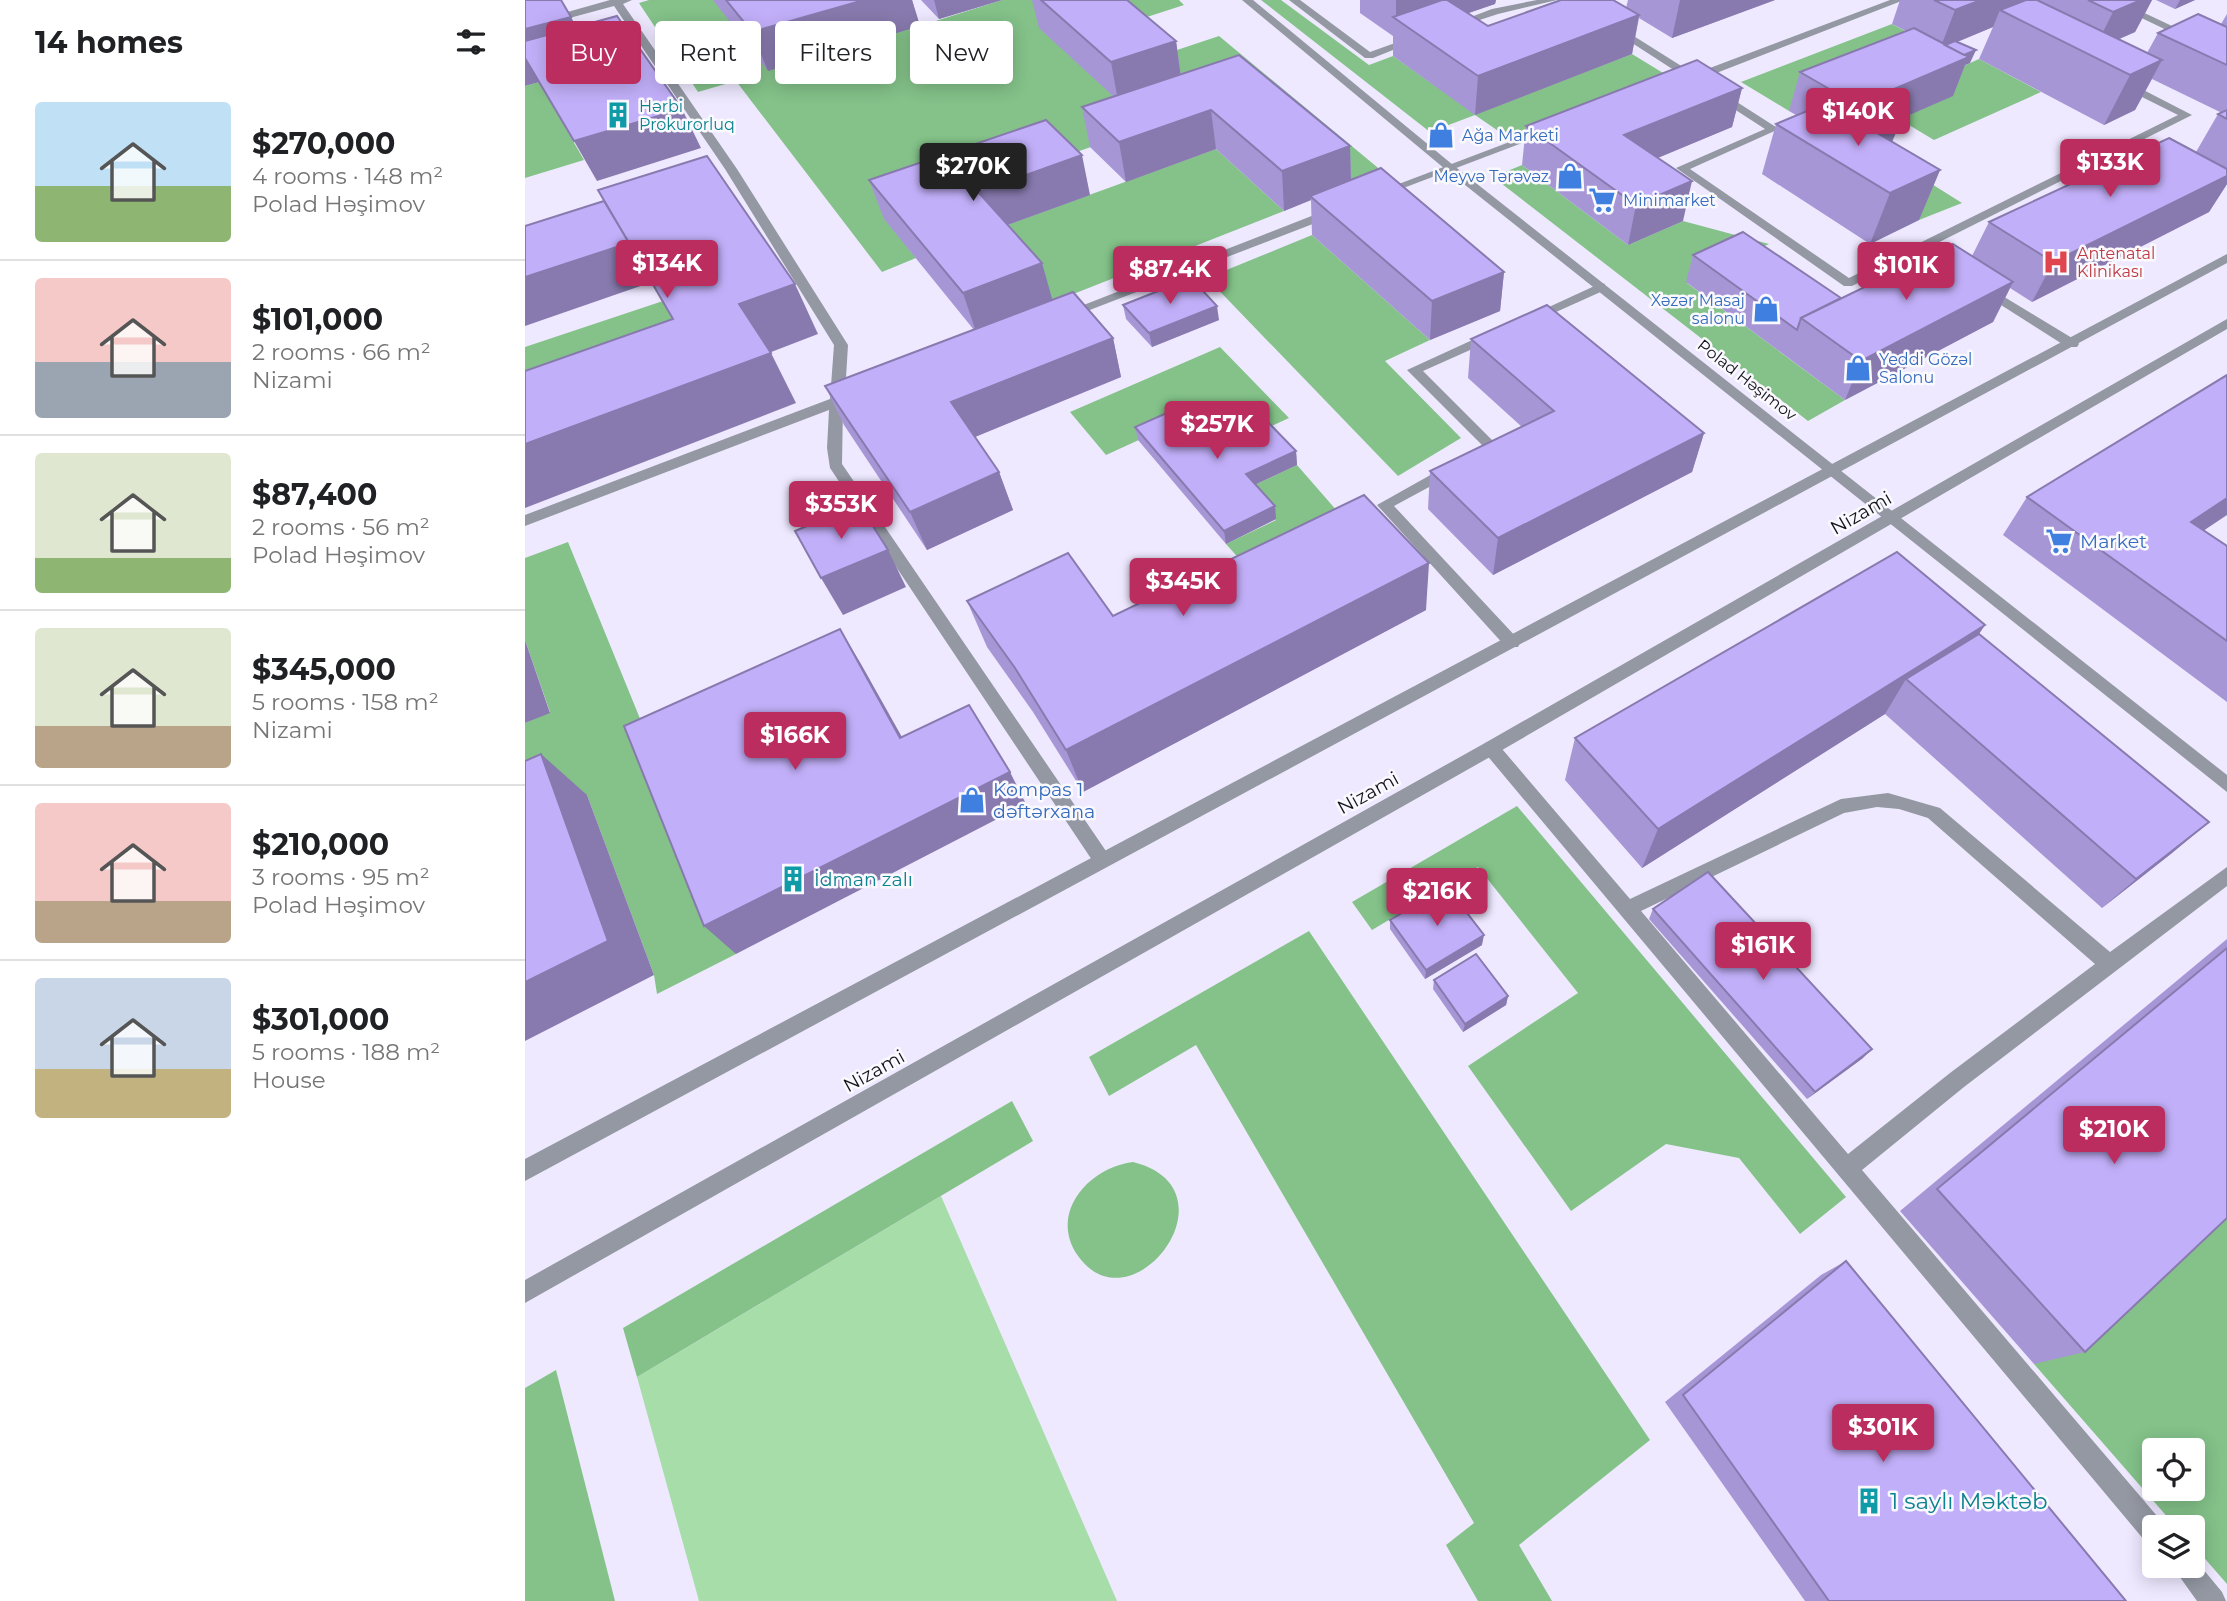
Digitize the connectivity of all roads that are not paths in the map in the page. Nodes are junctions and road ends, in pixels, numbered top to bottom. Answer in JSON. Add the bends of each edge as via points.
{"nodes":[{"id":1,"x":1247,"y":0,"type":"edge"},
{"id":2,"x":1294,"y":0,"type":"edge"},
{"id":3,"x":1552,"y":0,"type":"edge"},
{"id":4,"x":1899,"y":0,"type":"edge"},
{"id":5,"x":2109,"y":0,"type":"edge"},
{"id":6,"x":620,"y":1,"type":"edge"},
{"id":7,"x":1603,"y":21,"type":"edge"},
{"id":8,"x":525,"y":27,"type":"edge"},
{"id":9,"x":1445,"y":29,"type":"edge"},
{"id":10,"x":2180,"y":34,"type":"junction"},
{"id":11,"x":1420,"y":38,"type":"edge"},
{"id":12,"x":2168,"y":39,"type":"edge"},
{"id":13,"x":2227,"y":56,"type":"edge"},
{"id":14,"x":2109,"y":77,"type":"edge"},
{"id":15,"x":1694,"y":78,"type":"junction"},
{"id":16,"x":1681,"y":83,"type":"edge"},
{"id":17,"x":1565,"y":125,"type":"edge"},
{"id":18,"x":1449,"y":167,"type":"junction"},
{"id":19,"x":1370,"y":197,"type":"edge"},
{"id":20,"x":1344,"y":207,"type":"edge"},
{"id":21,"x":2227,"y":258,"type":"edge"},
{"id":22,"x":1966,"y":277,"type":"edge"},
{"id":23,"x":1601,"y":287,"type":"junction"},
{"id":24,"x":1044,"y":322,"type":"edge"},
{"id":25,"x":2227,"y":323,"type":"edge"},
{"id":26,"x":2072,"y":344,"type":"junction"},
{"id":27,"x":862,"y":392,"type":"edge"},
{"id":28,"x":836,"y":402,"type":"junction"},
{"id":29,"x":1833,"y":471,"type":"junction"},
{"id":30,"x":1893,"y":519,"type":"junction"},
{"id":31,"x":525,"y":522,"type":"edge"},
{"id":32,"x":1512,"y":643,"type":"junction"},
{"id":33,"x":1491,"y":748,"type":"junction"},
{"id":34,"x":2227,"y":785,"type":"edge"},
{"id":35,"x":1102,"y":860,"type":"junction"},
{"id":36,"x":2227,"y":875,"type":"edge"},
{"id":37,"x":1627,"y":909,"type":"junction"},
{"id":38,"x":2111,"y":965,"type":"junction"},
{"id":39,"x":525,"y":1170,"type":"edge"},
{"id":40,"x":1847,"y":1170,"type":"junction"},
{"id":41,"x":525,"y":1292,"type":"edge"},
{"id":42,"x":2142,"y":1518,"type":"edge"},
{"id":43,"x":2193,"y":1578,"type":"edge"},
{"id":44,"x":2213,"y":1601,"type":"edge"}],
"edges":[{"from":1,"to":18,"type":"street","name":"Polad Həşimov"},
{"from":2,"to":11,"type":"street","via":[[1369,56]]},
{"from":3,"to":9,"type":"street","via":[[1496,11]]},
{"from":4,"to":15,"type":"street"},
{"from":5,"to":10,"type":"street"},
{"from":6,"to":8,"type":"street"},
{"from":6,"to":28,"type":"street","via":[[725,171],[841,345]]},
{"from":7,"to":15,"type":"street"},
{"from":10,"to":12,"type":"street"},
{"from":10,"to":13,"type":"street"},
{"from":14,"to":15,"type":"street","via":[[2187,116],[1926,251],[1848,283],[1682,168],[1773,129]]},
{"from":15,"to":16,"type":"street"},
{"from":17,"to":18,"type":"street"},
{"from":18,"to":19,"type":"street"},
{"from":18,"to":23,"type":"street","name":"Polad Həşimov"},
{"from":20,"to":24,"type":"street"},
{"from":21,"to":26,"type":"street"},
{"from":22,"to":26,"type":"street"},
{"from":23,"to":29,"type":"street","name":"Polad Həşimov"},
{"from":23,"to":32,"type":"street","via":[[1414,370],[1491,446],[1384,505]]},
{"from":25,"to":30,"type":"street","name":"Nizami"},
{"from":26,"to":29,"type":"street"},
{"from":27,"to":28,"type":"street"},
{"from":28,"to":31,"type":"street"},
{"from":28,"to":35,"type":"street","via":[[831,435],[835,464]]},
{"from":29,"to":30,"type":"street","name":"Polad Həşimov"},
{"from":29,"to":32,"type":"street"},
{"from":30,"to":33,"type":"street","name":"Nizami"},
{"from":30,"to":34,"type":"street","name":"Polad Həşimov"},
{"from":32,"to":35,"type":"street"},
{"from":33,"to":37,"type":"street"},
{"from":33,"to":41,"type":"street","name":"Nizami"},
{"from":35,"to":39,"type":"street"},
{"from":36,"to":38,"type":"street"},
{"from":37,"to":38,"type":"street","via":[[1841,806],[1872,797],[1911,803],[1934,813]]},
{"from":37,"to":40,"type":"street"},
{"from":38,"to":40,"type":"street","via":[[1957,1080]]},
{"from":40,"to":42,"type":"street"},
{"from":43,"to":44,"type":"street"}]}
